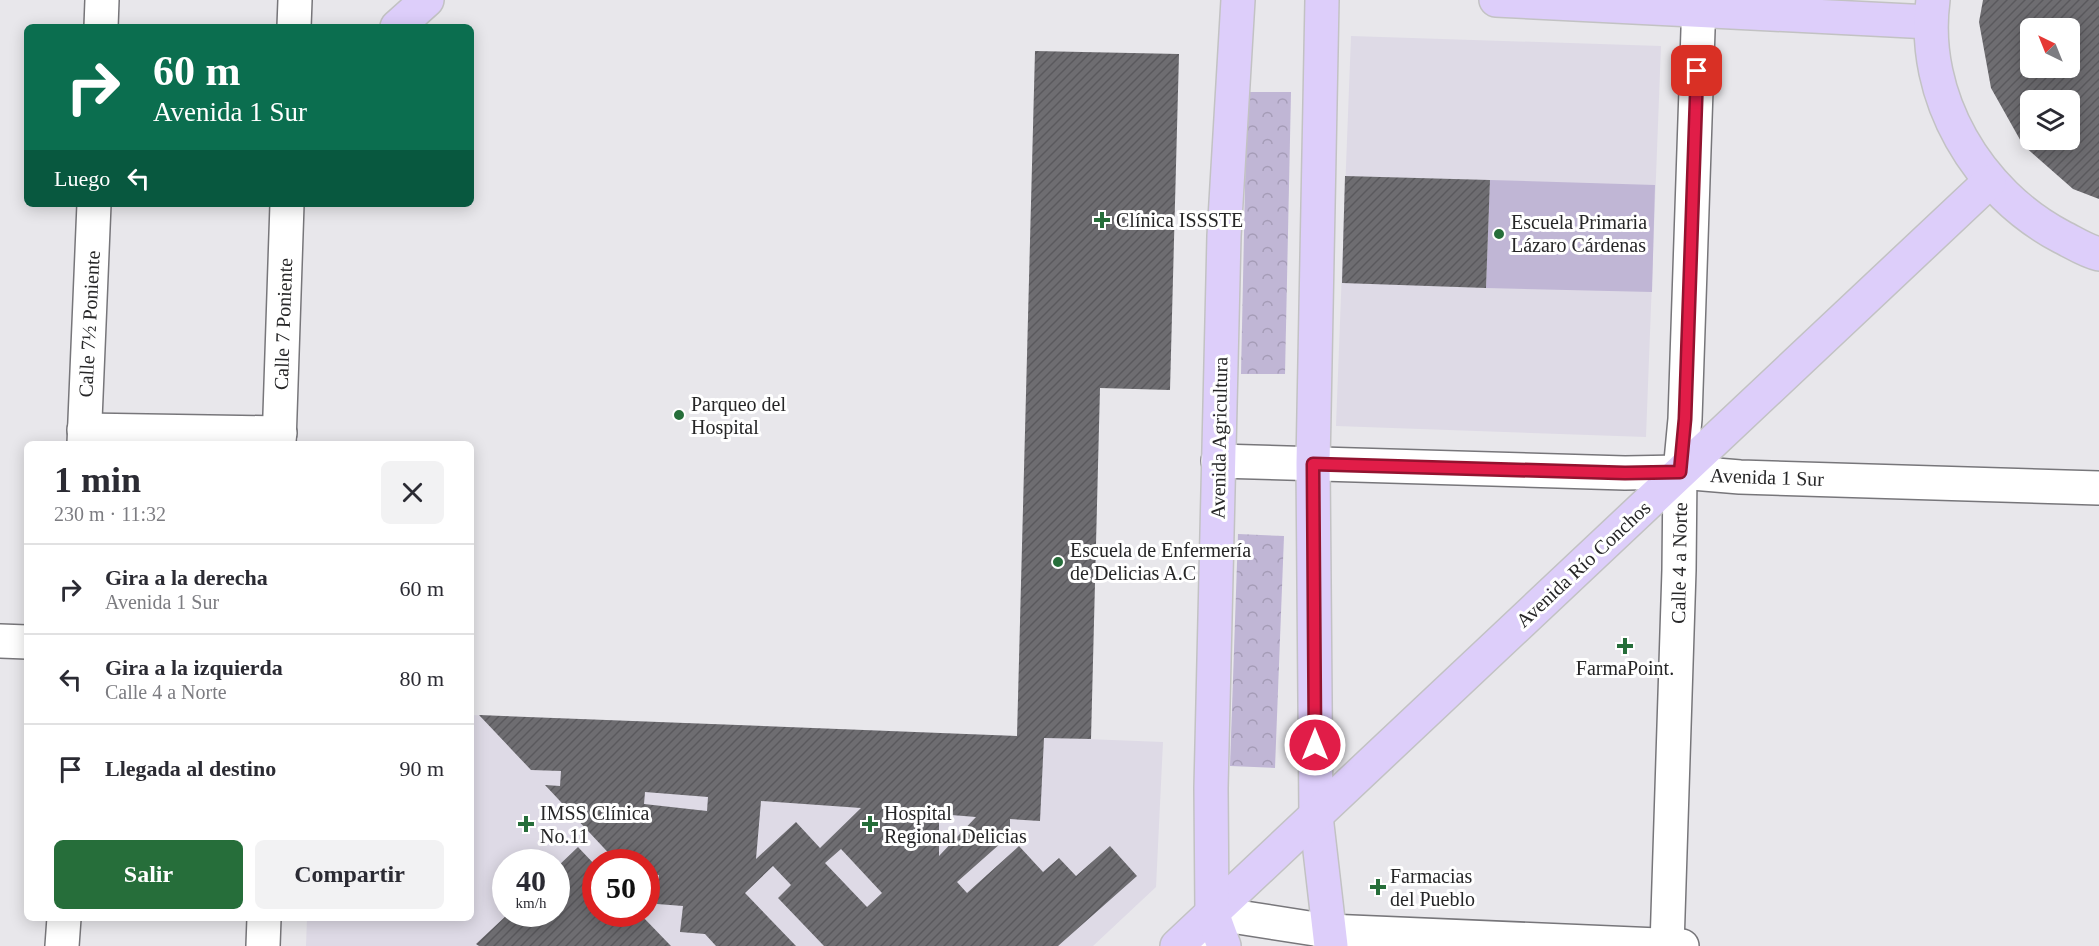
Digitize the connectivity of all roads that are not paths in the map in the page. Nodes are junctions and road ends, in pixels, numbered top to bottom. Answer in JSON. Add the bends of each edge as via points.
{"nodes":[{"id":1,"x":102,"y":0,"type":"edge"},
{"id":2,"x":295,"y":0,"type":"edge"},
{"id":3,"x":427,"y":0,"type":"edge"},
{"id":4,"x":1238,"y":0,"type":"edge"},
{"id":5,"x":1322,"y":0,"type":"edge"},
{"id":6,"x":1496,"y":0,"type":"edge"},
{"id":7,"x":1699,"y":5,"type":"edge"},
{"id":8,"x":1931,"y":11,"type":"edge"},
{"id":9,"x":101,"y":24,"type":"edge"},
{"id":10,"x":294,"y":24,"type":"edge"},
{"id":11,"x":400,"y":24,"type":"edge"},
{"id":12,"x":1989,"y":182,"type":"junction"},
{"id":13,"x":94,"y":207,"type":"edge"},
{"id":14,"x":287,"y":207,"type":"edge"},
{"id":15,"x":2099,"y":254,"type":"edge"},
{"id":16,"x":84,"y":437,"type":"edge"},
{"id":17,"x":280,"y":439,"type":"edge"},
{"id":18,"x":1218,"y":461,"type":"junction"},
{"id":19,"x":1313,"y":464,"type":"junction"},
{"id":20,"x":1680,"y":472,"type":"junction"},
{"id":21,"x":2099,"y":488,"type":"edge"},
{"id":22,"x":0,"y":641,"type":"edge"},
{"id":23,"x":24,"y":642,"type":"edge"},
{"id":24,"x":1316,"y":816,"type":"junction"},
{"id":25,"x":1212,"y":913,"type":"junction"},
{"id":26,"x":64,"y":921,"type":"edge"},
{"id":27,"x":264,"y":921,"type":"edge"},
{"id":28,"x":1329,"y":938,"type":"edge"},
{"id":29,"x":62,"y":946,"type":"edge"},
{"id":30,"x":264,"y":946,"type":"edge"},
{"id":31,"x":1177,"y":946,"type":"edge"},
{"id":32,"x":1209,"y":946,"type":"edge"},
{"id":33,"x":1224,"y":946,"type":"edge"},
{"id":34,"x":1667,"y":946,"type":"edge"},
{"id":35,"x":1682,"y":946,"type":"edge"}],
"edges":[{"from":1,"to":9,"type":"street"},
{"from":2,"to":10,"type":"street"},
{"from":3,"to":11,"type":"main road"},
{"from":4,"to":18,"type":"main road","name":"Avenida Agricultura","via":[[1224,236]]},
{"from":5,"to":19,"type":"main road"},
{"from":6,"to":7,"type":"main road"},
{"from":7,"to":8,"type":"main road"},
{"from":7,"to":20,"type":"street","name":"Calle 4 a Norte"},
{"from":8,"to":12,"type":"main road","via":[[1937,79],[1957,134]]},
{"from":12,"to":15,"type":"main road","via":[[2035,223]]},
{"from":12,"to":20,"type":"main road","name":"Avenida Río Conchos"},
{"from":13,"to":16,"type":"street","name":"Calle 7½ Poniente"},
{"from":14,"to":17,"type":"street","name":"Calle 7 Poniente"},
{"from":16,"to":17,"type":"street"},
{"from":18,"to":19,"type":"street","name":"Avenida 1 Sur"},
{"from":18,"to":25,"type":"main road","name":"Avenida Agricultura"},
{"from":19,"to":20,"type":"street","name":"Avenida 1 Sur"},
{"from":19,"to":24,"type":"main road"},
{"from":20,"to":21,"type":"street","name":"Avenida 1 Sur"},
{"from":20,"to":24,"type":"main road","name":"Avenida Río Conchos"},
{"from":20,"to":34,"type":"street","name":"Calle 4 a Norte"},
{"from":22,"to":23,"type":"street"},
{"from":24,"to":25,"type":"main road","name":"Avenida Río Conchos"},
{"from":24,"to":28,"type":"main road"},
{"from":25,"to":28,"type":"street"},
{"from":25,"to":31,"type":"main road","name":"Avenida Río Conchos"},
{"from":25,"to":32,"type":"street"},
{"from":25,"to":33,"type":"main road","name":"Avenida Agricultura"},
{"from":26,"to":29,"type":"street"},
{"from":27,"to":30,"type":"street"},
{"from":28,"to":34,"type":"street"},
{"from":34,"to":35,"type":"street"}]}
